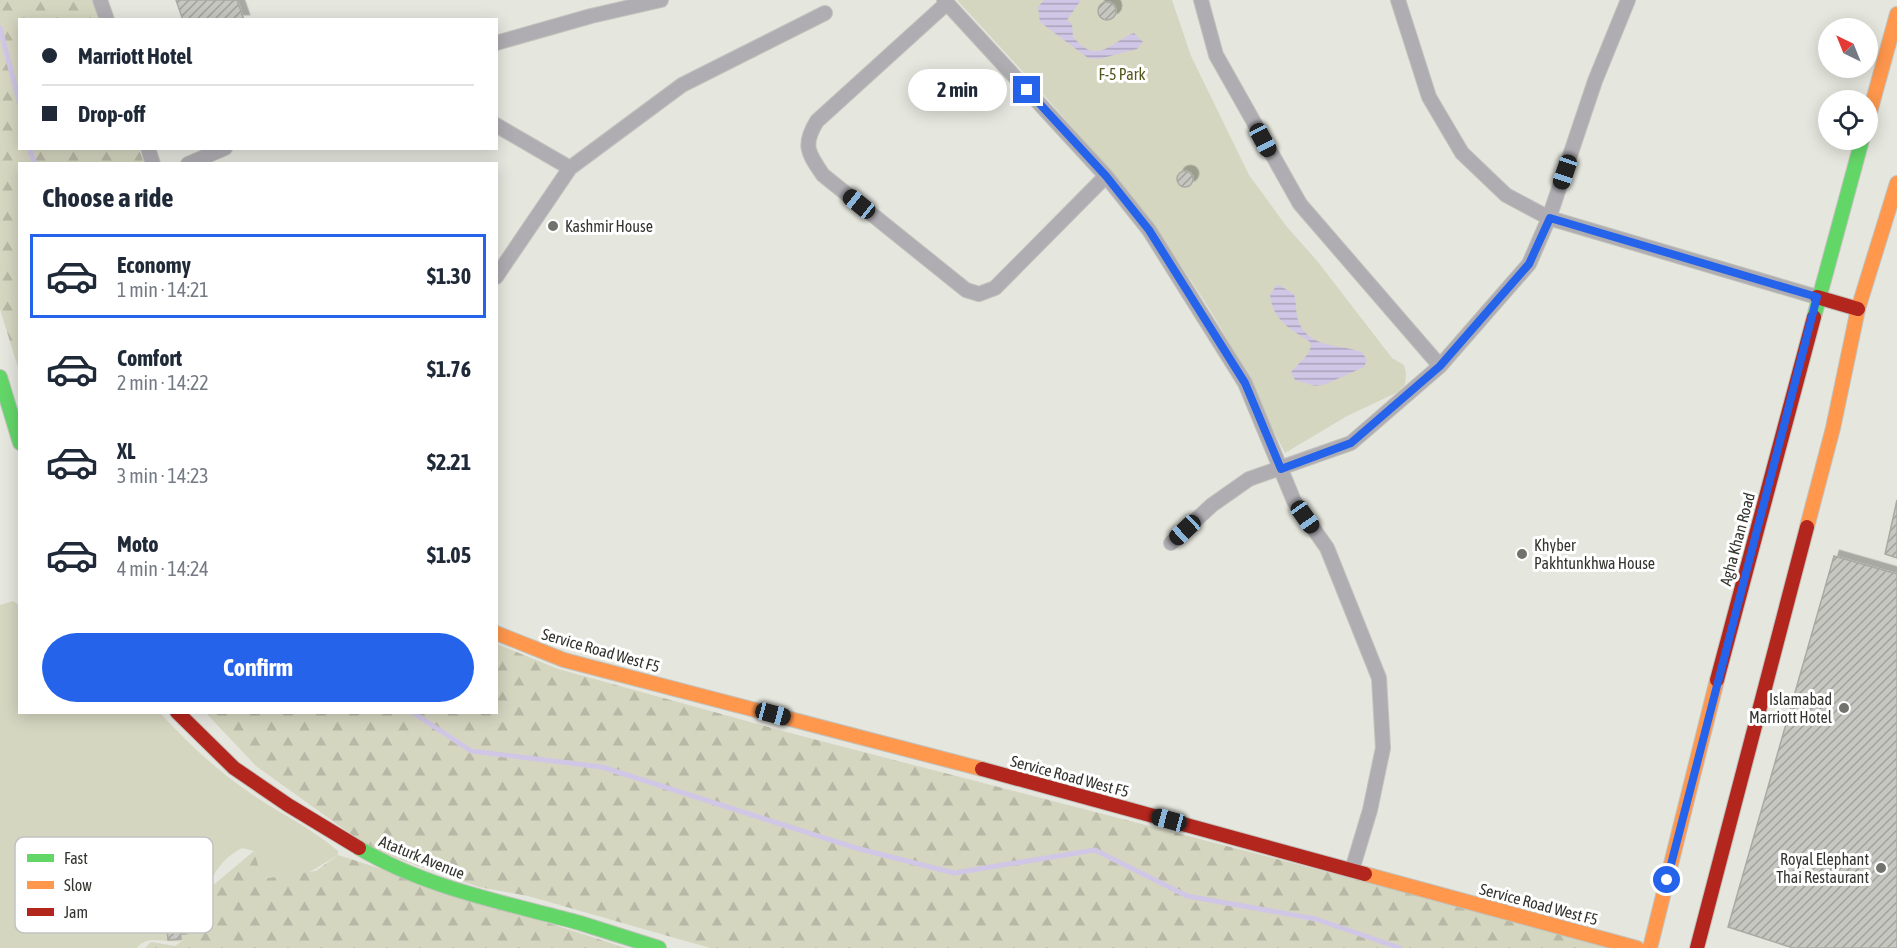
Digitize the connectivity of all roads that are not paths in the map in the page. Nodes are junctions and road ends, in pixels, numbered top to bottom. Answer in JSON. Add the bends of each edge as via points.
{"nodes":[{"id":1,"x":100,"y":0,"type":"edge"},
{"id":2,"x":661,"y":0,"type":"edge"},
{"id":3,"x":1201,"y":0,"type":"edge"},
{"id":4,"x":1398,"y":0,"type":"edge"},
{"id":5,"x":1628,"y":0,"type":"edge"},
{"id":6,"x":946,"y":2,"type":"edge"},
{"id":7,"x":825,"y":13,"type":"dead end"},
{"id":8,"x":1897,"y":14,"type":"edge"},
{"id":9,"x":106,"y":18,"type":"edge"},
{"id":10,"x":498,"y":42,"type":"edge"},
{"id":11,"x":1876,"y":90,"type":"edge"},
{"id":12,"x":498,"y":126,"type":"edge"},
{"id":13,"x":220,"y":150,"type":"edge"},
{"id":14,"x":1859,"y":150,"type":"edge"},
{"id":15,"x":193,"y":162,"type":"edge"},
{"id":16,"x":570,"y":168,"type":"junction"},
{"id":17,"x":1106,"y":176,"type":"junction"},
{"id":18,"x":1897,"y":183,"type":"edge"},
{"id":19,"x":1550,"y":218,"type":"junction"},
{"id":20,"x":498,"y":274,"type":"edge"},
{"id":21,"x":1817,"y":297,"type":"junction"},
{"id":22,"x":1858,"y":309,"type":"junction"},
{"id":23,"x":1440,"y":366,"type":"junction"},
{"id":24,"x":0,"y":377,"type":"edge"},
{"id":25,"x":18,"y":436,"type":"edge"},
{"id":26,"x":1281,"y":469,"type":"junction"},
{"id":27,"x":1171,"y":543,"type":"dead end"},
{"id":28,"x":498,"y":634,"type":"edge"},
{"id":29,"x":179,"y":714,"type":"edge"},
{"id":30,"x":1352,"y":870,"type":"junction"},
{"id":31,"x":658,"y":948,"type":"edge"},
{"id":32,"x":1637,"y":948,"type":"edge"},
{"id":33,"x":1650,"y":948,"type":"edge"},
{"id":34,"x":1697,"y":948,"type":"edge"}],
"edges":[{"from":1,"to":9,"type":"street"},
{"from":2,"to":10,"type":"street"},
{"from":3,"to":23,"type":"street","via":[[1216,55],[1300,204]]},
{"from":4,"to":19,"type":"street","via":[[1429,97],[1462,153],[1506,195]]},
{"from":5,"to":19,"type":"street","via":[[1595,81]]},
{"from":6,"to":17,"type":"street"},
{"from":6,"to":17,"type":"street","via":[[817,121],[807,136],[809,154],[823,175],[966,290],[979,294],[994,288]]},
{"from":7,"to":16,"type":"street","via":[[682,85]]},
{"from":8,"to":11,"type":"street"},
{"from":12,"to":16,"type":"street"},
{"from":13,"to":15,"type":"street"},
{"from":14,"to":21,"type":"street","name":"Agha Khan Road"},
{"from":16,"to":20,"type":"street"},
{"from":17,"to":26,"type":"street","via":[[1149,230],[1245,383]]},
{"from":18,"to":22,"type":"street"},
{"from":19,"to":21,"type":"street"},
{"from":19,"to":23,"type":"street","via":[[1529,264]]},
{"from":21,"to":22,"type":"street"},
{"from":21,"to":33,"type":"street","name":"Agha Khan Road"},
{"from":22,"to":34,"type":"street","via":[[1833,428]]},
{"from":23,"to":26,"type":"street","via":[[1351,443]]},
{"from":24,"to":25,"type":"street"},
{"from":26,"to":27,"type":"street","via":[[1249,479],[1212,505]]},
{"from":26,"to":30,"type":"street","via":[[1294,501],[1327,548],[1379,678],[1383,747]]},
{"from":28,"to":30,"type":"street","name":"Service Road West F5","via":[[564,660]]},
{"from":29,"to":31,"type":"street","name":"Ataturk Avenue","via":[[234,768],[383,862],[479,897]]},
{"from":30,"to":32,"type":"street","name":"Service Road West F5"}]}
